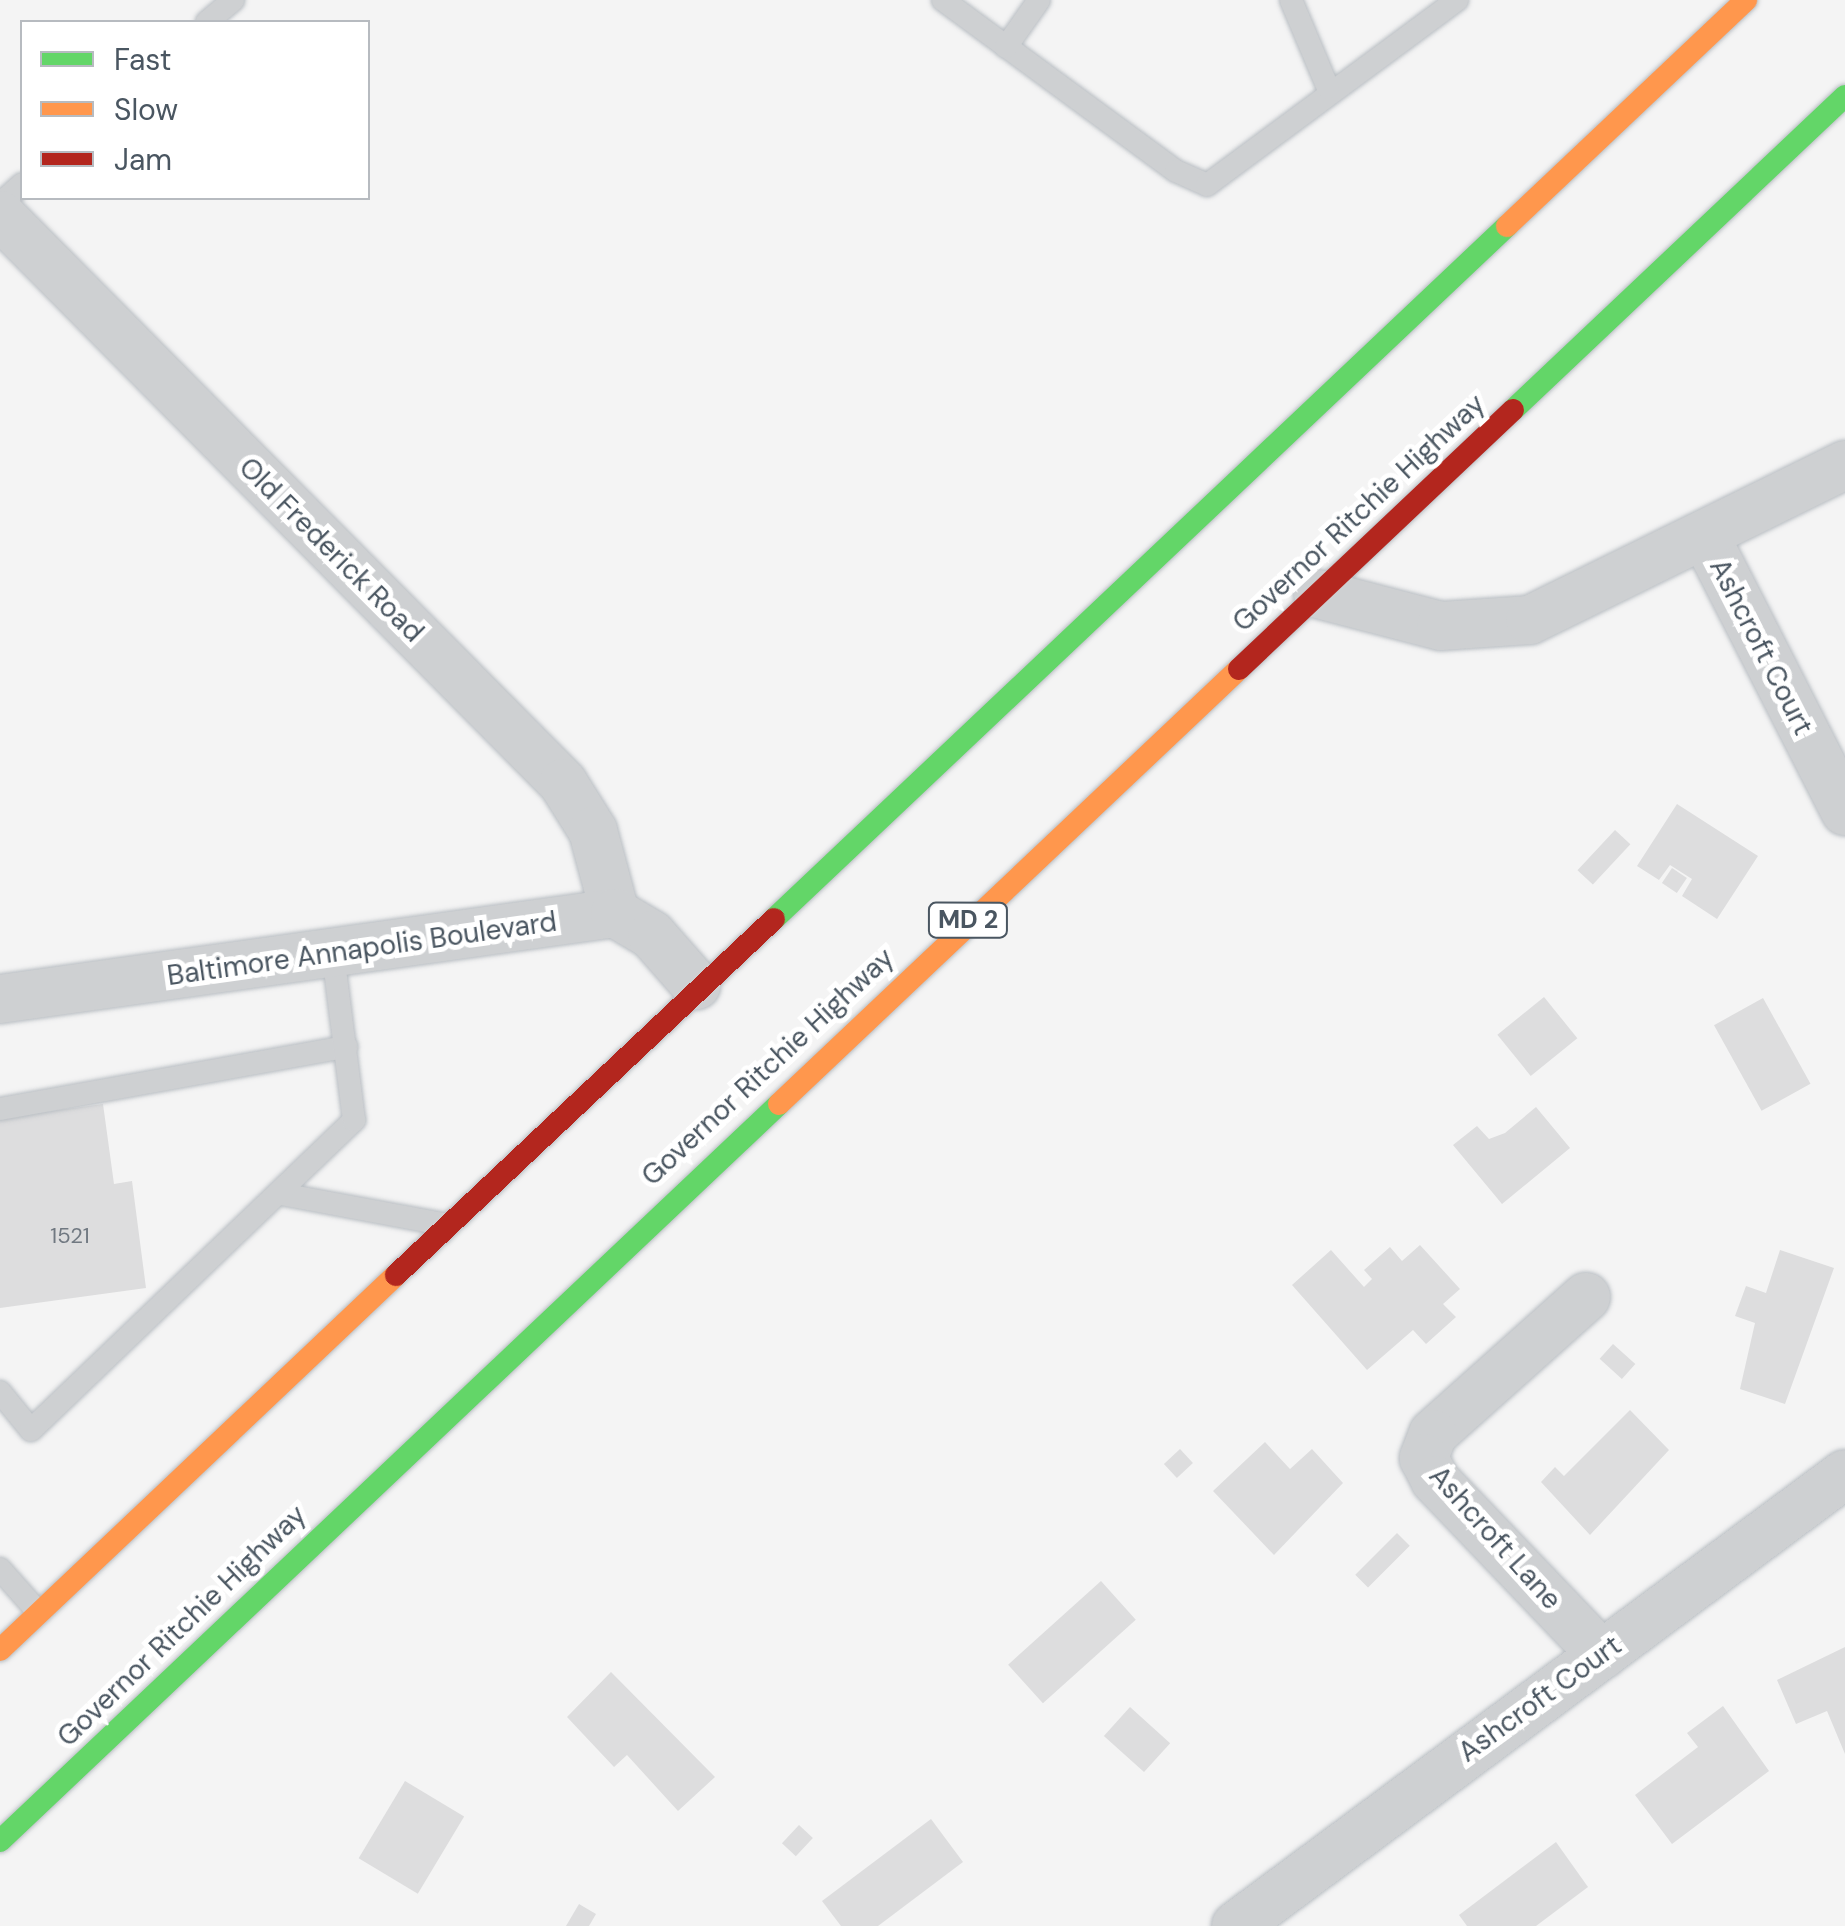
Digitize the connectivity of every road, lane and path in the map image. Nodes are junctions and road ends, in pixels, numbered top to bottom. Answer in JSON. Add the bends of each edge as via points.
{"nodes":[{"id":1,"x":233,"y":0,"type":"edge"},
{"id":2,"x":942,"y":0,"type":"edge"},
{"id":3,"x":1038,"y":0,"type":"edge"},
{"id":4,"x":1291,"y":0,"type":"edge"},
{"id":5,"x":1457,"y":0,"type":"edge"},
{"id":6,"x":1746,"y":0,"type":"edge"},
{"id":7,"x":210,"y":20,"type":"edge"},
{"id":8,"x":1006,"y":46,"type":"junction"},
{"id":9,"x":1328,"y":88,"type":"junction"},
{"id":10,"x":1845,"y":96,"type":"edge"},
{"id":11,"x":20,"y":189,"type":"edge"},
{"id":12,"x":6,"y":226,"type":"edge"},
{"id":13,"x":1845,"y":465,"type":"edge"},
{"id":14,"x":1704,"y":536,"type":"junction"},
{"id":15,"x":1318,"y":594,"type":"junction"},
{"id":16,"x":1845,"y":811,"type":"edge"},
{"id":17,"x":615,"y":914,"type":"junction"},
{"id":18,"x":333,"y":952,"type":"junction"},
{"id":19,"x":696,"y":985,"type":"junction"},
{"id":20,"x":0,"y":998,"type":"edge"},
{"id":21,"x":346,"y":1047,"type":"junction"},
{"id":22,"x":0,"y":1109,"type":"edge"},
{"id":23,"x":281,"y":1194,"type":"junction"},
{"id":24,"x":446,"y":1225,"type":"junction"},
{"id":25,"x":1586,"y":1296,"type":"dead end"},
{"id":26,"x":0,"y":1392,"type":"edge"},
{"id":27,"x":1845,"y":1474,"type":"edge"},
{"id":28,"x":0,"y":1569,"type":"edge"},
{"id":29,"x":39,"y":1613,"type":"junction"},
{"id":30,"x":0,"y":1650,"type":"edge"},
{"id":31,"x":1602,"y":1654,"type":"junction"},
{"id":32,"x":0,"y":1841,"type":"edge"},
{"id":33,"x":1236,"y":1926,"type":"edge"}],
"edges":[{"from":1,"to":7,"type":"lane"},
{"from":2,"to":8,"type":"lane"},
{"from":3,"to":8,"type":"lane"},
{"from":4,"to":9,"type":"lane"},
{"from":5,"to":9,"type":"lane"},
{"from":6,"to":19,"type":"highway"},
{"from":8,"to":9,"type":"lane","via":[[1176,171],[1207,185],[1256,157]]},
{"from":10,"to":15,"type":"highway","name":"Governor Ritchie Highway","number":"MD 2"},
{"from":11,"to":12,"type":"lane"},
{"from":12,"to":17,"type":"street","name":"Old Frederick Road","via":[[563,783],[593,831]]},
{"from":13,"to":14,"type":"street"},
{"from":14,"to":15,"type":"street","via":[[1530,620],[1442,626]]},
{"from":14,"to":16,"type":"street","name":"Ashcroft Court"},
{"from":15,"to":32,"type":"highway","name":"Governor Ritchie Highway","number":"MD 2"},
{"from":17,"to":18,"type":"street","name":"Baltimore Annapolis Boulevard"},
{"from":17,"to":19,"type":"street","via":[[652,936]]},
{"from":18,"to":20,"type":"street","name":"Baltimore Annapolis Boulevard"},
{"from":18,"to":21,"type":"lane"},
{"from":19,"to":24,"type":"highway"},
{"from":21,"to":22,"type":"lane"},
{"from":21,"to":23,"type":"lane","via":[[354,1120]]},
{"from":23,"to":24,"type":"lane"},
{"from":23,"to":26,"type":"lane","via":[[31,1430]]},
{"from":24,"to":29,"type":"highway"},
{"from":25,"to":31,"type":"street","name":"Ashcroft Lane","via":[[1432,1434],[1424,1458],[1436,1480]]},
{"from":27,"to":31,"type":"street","name":"Ashcroft Court"},
{"from":28,"to":29,"type":"lane"},
{"from":29,"to":30,"type":"highway"},
{"from":31,"to":33,"type":"street","name":"Ashcroft Court"}]}
